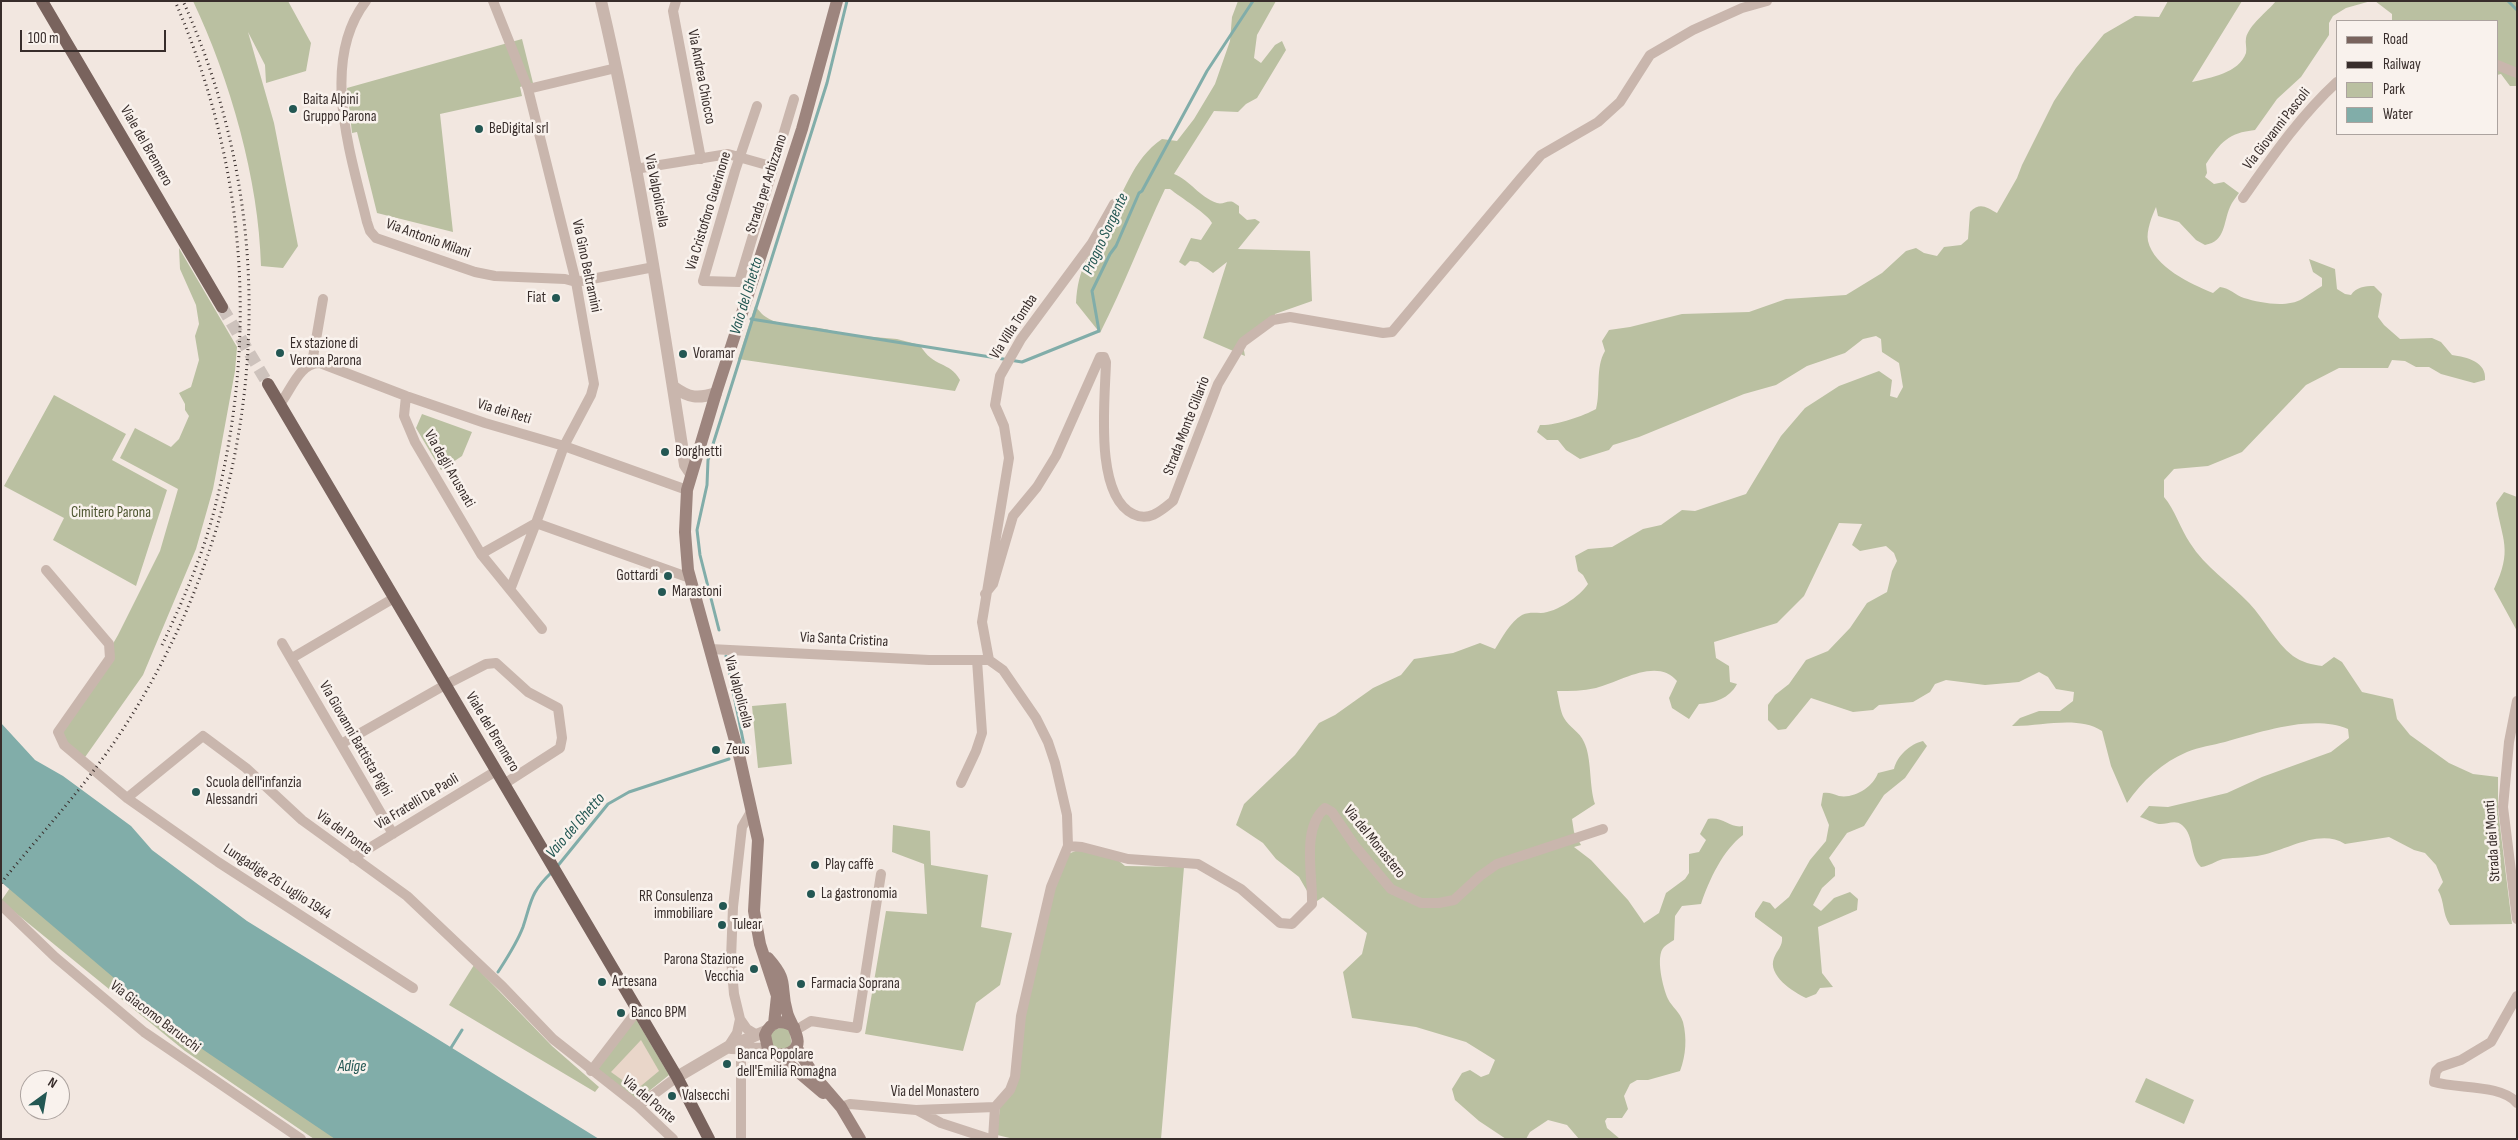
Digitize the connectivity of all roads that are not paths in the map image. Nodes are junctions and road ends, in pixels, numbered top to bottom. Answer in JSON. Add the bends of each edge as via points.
{"nodes":[{"id":1,"x":42,"y":1,"type":"edge"},
{"id":2,"x":366,"y":1,"type":"edge"},
{"id":3,"x":493,"y":1,"type":"edge"},
{"id":4,"x":601,"y":1,"type":"edge"},
{"id":5,"x":676,"y":1,"type":"edge"},
{"id":6,"x":837,"y":1,"type":"edge"},
{"id":7,"x":1767,"y":1,"type":"edge"},
{"id":8,"x":2498,"y":65,"type":"edge"},
{"id":9,"x":616,"y":68,"type":"junction"},
{"id":10,"x":2517,"y":73,"type":"edge"},
{"id":11,"x":2336,"y":83,"type":"edge"},
{"id":12,"x":528,"y":89,"type":"junction"},
{"id":13,"x":794,"y":99,"type":"dead end"},
{"id":14,"x":757,"y":106,"type":"dead end"},
{"id":15,"x":741,"y":158,"type":"junction"},
{"id":16,"x":701,"y":159,"type":"junction"},
{"id":17,"x":774,"y":166,"type":"junction"},
{"id":18,"x":636,"y":169,"type":"junction"},
{"id":19,"x":2243,"y":198,"type":"dead end"},
{"id":20,"x":1114,"y":204,"type":"dead end"},
{"id":21,"x":654,"y":267,"type":"junction"},
{"id":22,"x":576,"y":282,"type":"junction"},
{"id":23,"x":323,"y":299,"type":"dead end"},
{"id":24,"x":222,"y":306,"type":"tunnel mouth"},
{"id":25,"x":312,"y":363,"type":"junction"},
{"id":26,"x":268,"y":384,"type":"tunnel mouth"},
{"id":27,"x":674,"y":387,"type":"junction"},
{"id":28,"x":716,"y":393,"type":"junction"},
{"id":29,"x":406,"y":396,"type":"junction"},
{"id":30,"x":280,"y":404,"type":"junction"},
{"id":31,"x":564,"y":446,"type":"junction"},
{"id":32,"x":691,"y":474,"type":"junction"},
{"id":33,"x":687,"y":490,"type":"junction"},
{"id":34,"x":536,"y":523,"type":"junction"},
{"id":35,"x":481,"y":554,"type":"junction"},
{"id":36,"x":46,"y":570,"type":"dead end"},
{"id":37,"x":690,"y":578,"type":"junction"},
{"id":38,"x":510,"y":590,"type":"junction"},
{"id":39,"x":985,"y":594,"type":"junction"},
{"id":40,"x":394,"y":598,"type":"junction"},
{"id":41,"x":542,"y":629,"type":"dead end"},
{"id":42,"x":282,"y":643,"type":"dead end"},
{"id":43,"x":710,"y":649,"type":"junction"},
{"id":44,"x":292,"y":658,"type":"junction"},
{"id":45,"x":977,"y":660,"type":"junction"},
{"id":46,"x":992,"y":662,"type":"junction"},
{"id":47,"x":445,"y":685,"type":"junction"},
{"id":48,"x":2517,"y":701,"type":"edge"},
{"id":49,"x":341,"y":744,"type":"junction"},
{"id":50,"x":496,"y":771,"type":"junction"},
{"id":51,"x":961,"y":783,"type":"dead end"},
{"id":52,"x":504,"y":784,"type":"junction"},
{"id":53,"x":127,"y":798,"type":"junction"},
{"id":54,"x":752,"y":810,"type":"junction"},
{"id":55,"x":1603,"y":829,"type":"dead end"},
{"id":56,"x":393,"y":834,"type":"junction"},
{"id":57,"x":1068,"y":846,"type":"junction"},
{"id":58,"x":353,"y":858,"type":"junction"},
{"id":59,"x":881,"y":874,"type":"dead end"},
{"id":60,"x":1,"y":905,"type":"edge"},
{"id":61,"x":2517,"y":919,"type":"edge"},
{"id":62,"x":763,"y":952,"type":"junction"},
{"id":63,"x":413,"y":988,"type":"dead end"},
{"id":64,"x":2517,"y":996,"type":"edge"},
{"id":65,"x":637,"y":1011,"type":"junction"},
{"id":66,"x":740,"y":1020,"type":"junction"},
{"id":67,"x":795,"y":1028,"type":"junction"},
{"id":68,"x":766,"y":1030,"type":"junction"},
{"id":69,"x":728,"y":1047,"type":"junction"},
{"id":70,"x":796,"y":1047,"type":"junction"},
{"id":71,"x":744,"y":1049,"type":"junction"},
{"id":72,"x":773,"y":1051,"type":"junction"},
{"id":73,"x":591,"y":1071,"type":"junction"},
{"id":74,"x":677,"y":1077,"type":"junction"},
{"id":75,"x":2517,"y":1103,"type":"edge"},
{"id":76,"x":837,"y":1104,"type":"junction"},
{"id":77,"x":638,"y":1106,"type":"junction"},
{"id":78,"x":995,"y":1107,"type":"junction"},
{"id":79,"x":916,"y":1110,"type":"junction"},
{"id":80,"x":301,"y":1139,"type":"edge"},
{"id":81,"x":672,"y":1139,"type":"edge"},
{"id":82,"x":709,"y":1139,"type":"edge"},
{"id":83,"x":741,"y":1139,"type":"edge"},
{"id":84,"x":860,"y":1139,"type":"edge"},
{"id":85,"x":991,"y":1139,"type":"edge"}],
"edges":[{"from":1,"to":24,"type":"main road","name":"Viale del Brennero"},
{"from":2,"to":22,"type":"street","name":"Via Antonio Milani","via":[[357,12],[349,32],[341,93],[344,128],[370,231],[376,238],[475,272]]},
{"from":3,"to":12,"type":"street","name":"Via Gino Beltramini"},
{"from":4,"to":9,"type":"street","name":"Via Valpolicella"},
{"from":5,"to":16,"type":"street","name":"Via Andrea Chiocco","via":[[673,11]]},
{"from":6,"to":28,"type":"main road","name":"Strada per Arbizzano","via":[[802,129]]},
{"from":7,"to":39,"type":"street","name":"Strada Monte Cillario","via":[[1742,8],[1693,30],[1650,55],[1620,102],[1598,122],[1541,155],[1392,332],[1290,317],[1273,320],[1243,342],[1218,384],[1173,501],[1159,513],[1138,517],[1117,502],[1112,491],[1105,457],[1106,362],[1104,357],[1100,357],[1056,456],[1037,487],[1013,516],[993,584]]},
{"from":8,"to":10,"type":"street"},
{"from":9,"to":12,"type":"street"},
{"from":9,"to":18,"type":"street","name":"Via Valpolicella"},
{"from":11,"to":19,"type":"street","name":"Via Giovanni Pascoli","via":[[2278,148]]},
{"from":12,"to":22,"type":"street","name":"Via Gino Beltramini"},
{"from":13,"to":17,"type":"street","name":"Via Cristoforo Guerinone"},
{"from":14,"to":15,"type":"street","name":"Via Cristoforo Guerinone"},
{"from":15,"to":16,"type":"street","via":[[728,154]]},
{"from":15,"to":17,"type":"street"},
{"from":15,"to":17,"type":"street","name":"Via Cristoforo Guerinone","via":[[703,281],[739,282]]},
{"from":16,"to":18,"type":"street"},
{"from":18,"to":21,"type":"street","name":"Via Valpolicella"},
{"from":20,"to":39,"type":"street","name":"Via Villa Tomba","via":[[1092,243],[1021,339],[1000,376],[995,405],[1004,426],[1009,458]]},
{"from":21,"to":22,"type":"street","name":"Via Antonio Milani"},
{"from":21,"to":27,"type":"street","name":"Via Valpolicella"},
{"from":22,"to":31,"type":"street","name":"Via Gino Beltramini","via":[[594,384]]},
{"from":23,"to":25,"type":"street"},
{"from":25,"to":29,"type":"street","name":"Via dei Reti","via":[[320,363]]},
{"from":25,"to":30,"type":"street"},
{"from":26,"to":30,"type":"main road","name":"Viale del Brennero"},
{"from":27,"to":28,"type":"street","via":[[695,398]]},
{"from":27,"to":32,"type":"street","name":"Via Valpolicella","via":[[685,465]]},
{"from":28,"to":32,"type":"main road","name":"Strada per Arbizzano"},
{"from":29,"to":31,"type":"street","name":"Via dei Reti"},
{"from":29,"to":35,"type":"street","name":"Via degli Arusnati","via":[[404,416],[407,427]]},
{"from":30,"to":40,"type":"main road","name":"Viale del Brennero"},
{"from":31,"to":33,"type":"street","name":"Via dei Reti"},
{"from":31,"to":34,"type":"street"},
{"from":32,"to":33,"type":"main road","name":"Strada per Arbizzano"},
{"from":33,"to":37,"type":"main road","name":"Via Valpolicella","via":[[685,532]]},
{"from":34,"to":35,"type":"street"},
{"from":34,"to":37,"type":"street"},
{"from":34,"to":38,"type":"street"},
{"from":35,"to":38,"type":"street","name":"Via degli Arusnati"},
{"from":36,"to":53,"type":"street","via":[[109,644],[110,658],[58,732],[64,745]]},
{"from":37,"to":43,"type":"main road","name":"Via Valpolicella"},
{"from":38,"to":41,"type":"street","name":"Via degli Arusnati"},
{"from":39,"to":46,"type":"street","name":"Via Villa Tomba","via":[[982,622]]},
{"from":40,"to":44,"type":"street"},
{"from":40,"to":47,"type":"main road","name":"Viale del Brennero"},
{"from":42,"to":44,"type":"street","name":"Via Giovanni Battista Pighi"},
{"from":43,"to":45,"type":"street","name":"Via Santa Cristina"},
{"from":43,"to":54,"type":"main road","name":"Via Valpolicella"},
{"from":44,"to":49,"type":"street","name":"Via Giovanni Battista Pighi"},
{"from":45,"to":46,"type":"street","name":"Via Santa Cristina"},
{"from":45,"to":51,"type":"street","via":[[982,733]]},
{"from":46,"to":57,"type":"street","name":"Via del Monastero","via":[[1027,705],[1048,742],[1067,814]]},
{"from":47,"to":49,"type":"street"},
{"from":47,"to":50,"type":"main road","name":"Viale del Brennero"},
{"from":47,"to":52,"type":"street","via":[[486,664],[496,663],[528,692],[558,708],[560,748]]},
{"from":48,"to":61,"type":"street","name":"Strada dei Monti","via":[[2509,742],[2503,807]]},
{"from":49,"to":56,"type":"street","name":"Via Giovanni Battista Pighi"},
{"from":50,"to":52,"type":"main road","name":"Viale del Brennero"},
{"from":50,"to":56,"type":"street","name":"Via Fratelli De Paoli"},
{"from":52,"to":65,"type":"main road","name":"Viale del Brennero"},
{"from":53,"to":58,"type":"street","name":"Via del Ponte","via":[[203,736],[246,768],[302,820]]},
{"from":53,"to":63,"type":"street","name":"Lungadige 26 Luglio 1944","via":[[218,862]]},
{"from":54,"to":62,"type":"main road","name":"Via Valpolicella","via":[[758,840],[754,911]]},
{"from":54,"to":66,"type":"street","via":[[742,827],[733,907],[732,979]]},
{"from":55,"to":57,"type":"street","name":"Via del Monastero","via":[[1497,864],[1454,900],[1421,903],[1391,889],[1360,853],[1332,812],[1325,808],[1316,815],[1313,829],[1312,904],[1292,924],[1280,923],[1241,889],[1198,864],[1128,859]]},
{"from":56,"to":58,"type":"street","name":"Via Fratelli De Paoli"},
{"from":57,"to":78,"type":"street","name":"Via del Monastero","via":[[1051,887],[1021,1016],[1015,1077],[1010,1090]]},
{"from":58,"to":73,"type":"street","name":"Via del Ponte","via":[[407,896],[553,1039]]},
{"from":59,"to":67,"type":"street","via":[[857,1028],[810,1021]]},
{"from":60,"to":80,"type":"street","name":"Via Giacomo Barucchi","via":[[55,957],[144,1032]]},
{"from":62,"to":67,"type":"main road","via":[[784,982],[786,1008]]},
{"from":62,"to":68,"type":"main road","name":"Via Valpolicella","via":[[777,996]]},
{"from":64,"to":75,"type":"street","via":[[2490,1042],[2462,1060],[2440,1067],[2434,1082],[2496,1091],[2507,1094]]},
{"from":65,"to":73,"type":"street"},
{"from":65,"to":74,"type":"main road","name":"Viale del Brennero"},
{"from":66,"to":68,"type":"street","via":[[748,1029]]},
{"from":66,"to":69,"type":"street","via":[[737,1033]]},
{"from":67,"to":68,"type":"main road","via":[[784,1022]]},
{"from":67,"to":70,"type":"main road"},
{"from":68,"to":69,"type":"street"},
{"from":68,"to":72,"type":"main road","via":[[765,1040]]},
{"from":69,"to":71,"type":"street"},
{"from":69,"to":74,"type":"street"},
{"from":70,"to":72,"type":"main road","via":[[787,1054]]},
{"from":70,"to":76,"type":"main road"},
{"from":71,"to":72,"type":"street"},
{"from":71,"to":83,"type":"street","via":[[740,1057]]},
{"from":72,"to":76,"type":"main road"},
{"from":73,"to":77,"type":"street","name":"Via del Ponte"},
{"from":74,"to":77,"type":"street"},
{"from":74,"to":82,"type":"main road","name":"Viale del Brennero"},
{"from":76,"to":79,"type":"street","name":"Via del Monastero"},
{"from":76,"to":84,"type":"main road"},
{"from":77,"to":81,"type":"street","name":"Via del Ponte"},
{"from":78,"to":79,"type":"street","name":"Via del Monastero"},
{"from":78,"to":85,"type":"street"},
{"from":79,"to":85,"type":"street","via":[[941,1123]]}]}
